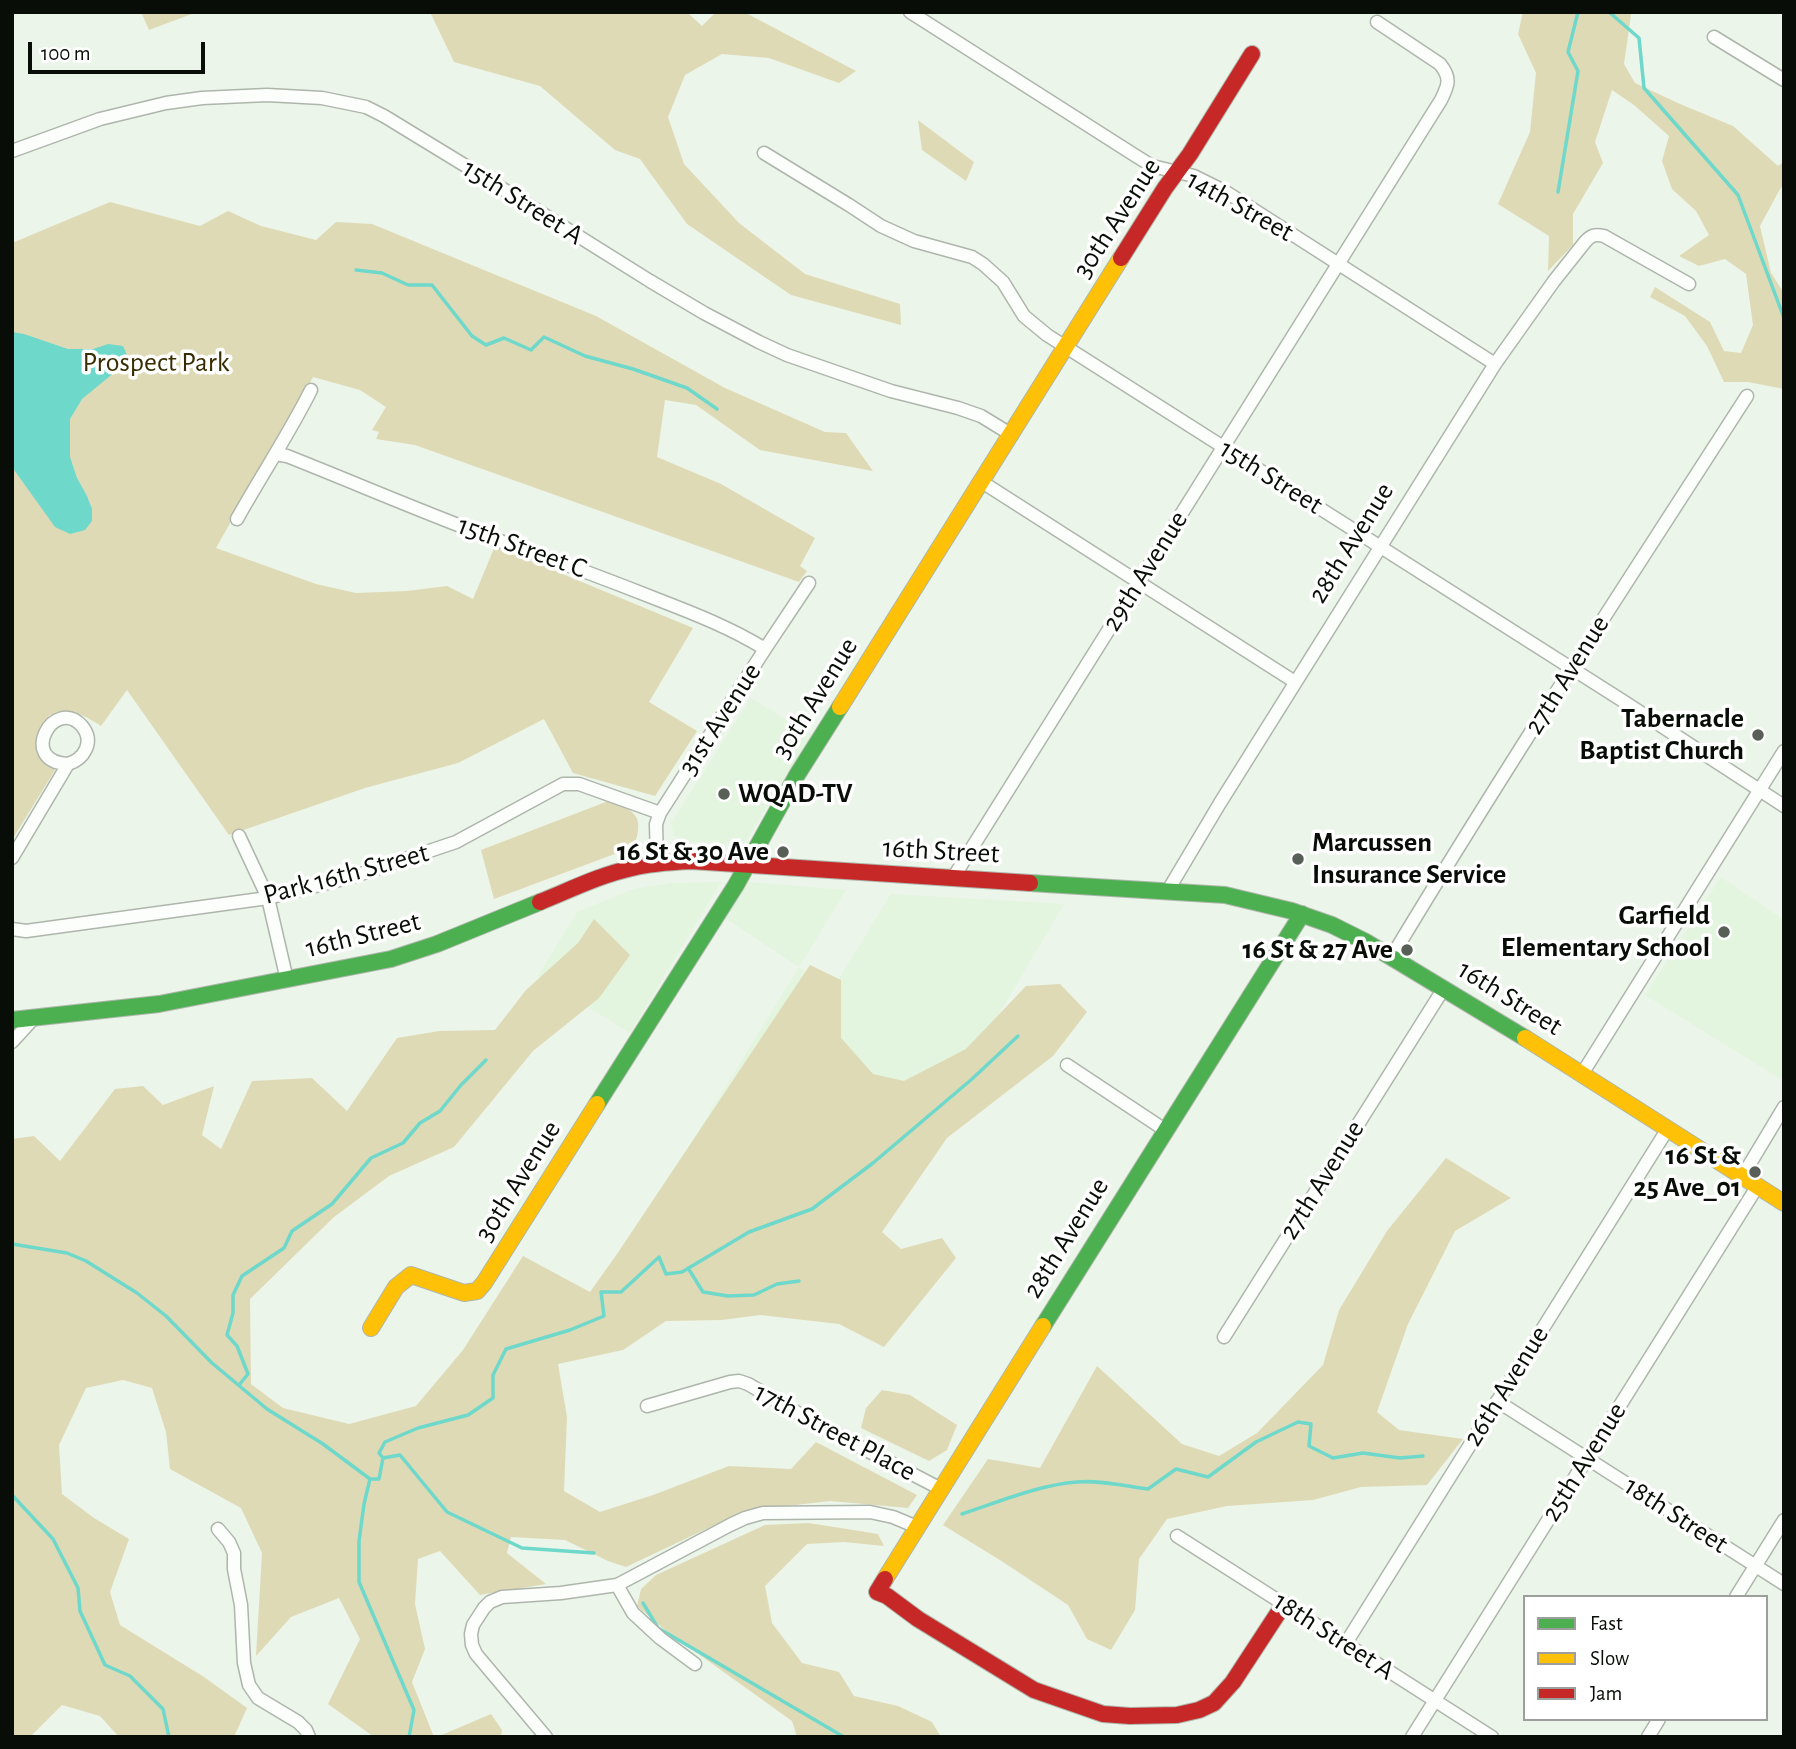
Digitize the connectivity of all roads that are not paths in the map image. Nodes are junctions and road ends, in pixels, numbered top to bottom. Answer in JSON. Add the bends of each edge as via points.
{"nodes":[{"id":1,"x":910,"y":12,"type":"edge"},
{"id":2,"x":1377,"y":22,"type":"dead end"},
{"id":3,"x":1714,"y":37,"type":"dead end"},
{"id":4,"x":1252,"y":54,"type":"dead end"},
{"id":5,"x":1784,"y":80,"type":"edge"},
{"id":6,"x":12,"y":151,"type":"edge"},
{"id":7,"x":764,"y":153,"type":"dead end"},
{"id":8,"x":1177,"y":171,"type":"junction"},
{"id":9,"x":1339,"y":265,"type":"junction"},
{"id":10,"x":1689,"y":284,"type":"dead end"},
{"id":11,"x":1067,"y":346,"type":"junction"},
{"id":12,"x":1495,"y":364,"type":"junction"},
{"id":13,"x":311,"y":390,"type":"dead end"},
{"id":14,"x":1747,"y":396,"type":"dead end"},
{"id":15,"x":1012,"y":435,"type":"junction"},
{"id":16,"x":1224,"y":447,"type":"junction"},
{"id":17,"x":275,"y":454,"type":"junction"},
{"id":18,"x":982,"y":482,"type":"junction"},
{"id":19,"x":237,"y":519,"type":"dead end"},
{"id":20,"x":1380,"y":547,"type":"junction"},
{"id":21,"x":1139,"y":581,"type":"junction"},
{"id":22,"x":809,"y":583,"type":"dead end"},
{"id":23,"x":765,"y":649,"type":"junction"},
{"id":24,"x":1572,"y":668,"type":"junction"},
{"id":25,"x":1295,"y":682,"type":"junction"},
{"id":26,"x":1784,"y":751,"type":"edge"},
{"id":27,"x":68,"y":764,"type":"dead end"},
{"id":28,"x":1759,"y":790,"type":"junction"},
{"id":29,"x":1784,"y":806,"type":"edge"},
{"id":30,"x":660,"y":813,"type":"junction"},
{"id":31,"x":239,"y":836,"type":"dead end"},
{"id":32,"x":12,"y":858,"type":"edge"},
{"id":33,"x":657,"y":863,"type":"junction"},
{"id":34,"x":748,"y":864,"type":"junction"},
{"id":35,"x":953,"y":878,"type":"junction"},
{"id":36,"x":1167,"y":892,"type":"junction"},
{"id":37,"x":268,"y":898,"type":"junction"},
{"id":38,"x":1302,"y":914,"type":"junction"},
{"id":39,"x":12,"y":929,"type":"edge"},
{"id":40,"x":1392,"y":957,"type":"junction"},
{"id":41,"x":287,"y":980,"type":"junction"},
{"id":42,"x":1444,"y":988,"type":"junction"},
{"id":43,"x":34,"y":1018,"type":"junction"},
{"id":44,"x":12,"y":1020,"type":"edge"},
{"id":45,"x":12,"y":1042,"type":"edge"},
{"id":46,"x":1067,"y":1065,"type":"dead end"},
{"id":47,"x":1582,"y":1074,"type":"junction"},
{"id":48,"x":1784,"y":1107,"type":"edge"},
{"id":49,"x":1165,"y":1130,"type":"junction"},
{"id":50,"x":1667,"y":1130,"type":"junction"},
{"id":51,"x":1742,"y":1177,"type":"junction"},
{"id":52,"x":1757,"y":1187,"type":"junction"},
{"id":53,"x":1784,"y":1203,"type":"edge"},
{"id":54,"x":371,"y":1328,"type":"dead end"},
{"id":55,"x":1224,"y":1337,"type":"dead end"},
{"id":56,"x":1497,"y":1401,"type":"junction"},
{"id":57,"x":647,"y":1406,"type":"dead end"},
{"id":58,"x":1587,"y":1458,"type":"junction"},
{"id":59,"x":941,"y":1489,"type":"junction"},
{"id":60,"x":1784,"y":1520,"type":"edge"},
{"id":61,"x":918,"y":1527,"type":"junction"},
{"id":62,"x":218,"y":1529,"type":"dead end"},
{"id":63,"x":1177,"y":1536,"type":"dead end"},
{"id":64,"x":1755,"y":1566,"type":"junction"},
{"id":65,"x":1784,"y":1584,"type":"edge"},
{"id":66,"x":617,"y":1585,"type":"junction"},
{"id":67,"x":1737,"y":1595,"type":"edge"},
{"id":68,"x":1284,"y":1604,"type":"junction"},
{"id":69,"x":1346,"y":1643,"type":"junction"},
{"id":70,"x":695,"y":1664,"type":"dead end"},
{"id":71,"x":1435,"y":1701,"type":"junction"},
{"id":72,"x":1658,"y":1721,"type":"edge"},
{"id":73,"x":309,"y":1737,"type":"edge"},
{"id":74,"x":546,"y":1737,"type":"edge"},
{"id":75,"x":1412,"y":1737,"type":"edge"},
{"id":76,"x":1492,"y":1737,"type":"edge"},
{"id":77,"x":1648,"y":1737,"type":"edge"}],
"edges":[{"from":1,"to":8,"type":"street","name":"14th Street","via":[[1152,166]]},
{"from":2,"to":9,"type":"street","name":"29th Avenue","via":[[1433,58],[1448,80],[1441,100]]},
{"from":3,"to":5,"type":"street"},
{"from":4,"to":8,"type":"street","name":"30th Avenue"},
{"from":6,"to":15,"type":"street","name":"15th Street A","via":[[100,119],[202,98],[322,98],[366,107],[650,281],[759,342],[879,387],[981,416]]},
{"from":7,"to":11,"type":"street","name":"15th Street","via":[[881,226],[983,264],[1003,282],[1029,321]]},
{"from":8,"to":9,"type":"street","name":"14th Street","via":[[1226,192]]},
{"from":8,"to":11,"type":"street","name":"30th Avenue"},
{"from":9,"to":12,"type":"street","name":"14th Street"},
{"from":9,"to":16,"type":"street","name":"29th Avenue"},
{"from":10,"to":12,"type":"street","name":"28th Avenue","via":[[1604,236],[1590,236]]},
{"from":11,"to":15,"type":"street","name":"30th Avenue"},
{"from":11,"to":16,"type":"street","name":"15th Street"},
{"from":12,"to":20,"type":"street","name":"28th Avenue"},
{"from":13,"to":17,"type":"street"},
{"from":14,"to":24,"type":"street","name":"27th Avenue"},
{"from":15,"to":18,"type":"street","name":"30th Avenue"},
{"from":16,"to":20,"type":"street","name":"15th Street"},
{"from":16,"to":21,"type":"street","name":"29th Avenue"},
{"from":17,"to":19,"type":"street"},
{"from":17,"to":23,"type":"street","name":"15th Street C","via":[[691,612]]},
{"from":18,"to":21,"type":"street"},
{"from":18,"to":34,"type":"street","name":"30th Avenue","via":[[797,775]]},
{"from":20,"to":24,"type":"street","name":"15th Street"},
{"from":20,"to":25,"type":"street","name":"28th Avenue"},
{"from":21,"to":25,"type":"street"},
{"from":21,"to":35,"type":"street","name":"29th Avenue"},
{"from":22,"to":23,"type":"street","name":"31st Avenue"},
{"from":23,"to":30,"type":"street","name":"31st Avenue"},
{"from":24,"to":28,"type":"street","name":"15th Street"},
{"from":24,"to":40,"type":"street","name":"27th Avenue"},
{"from":25,"to":36,"type":"street","name":"28th Avenue"},
{"from":26,"to":28,"type":"street"},
{"from":27,"to":32,"type":"street"},
{"from":28,"to":29,"type":"street","name":"15th Street"},
{"from":28,"to":47,"type":"street"},
{"from":30,"to":33,"type":"street","name":"31st Avenue"},
{"from":30,"to":37,"type":"street","name":"Park 16th Street","via":[[579,784],[563,784],[456,842],[355,876]]},
{"from":31,"to":37,"type":"street"},
{"from":33,"to":34,"type":"street","name":"16th Street"},
{"from":33,"to":41,"type":"street","name":"16th Street","via":[[599,878],[391,959]]},
{"from":34,"to":35,"type":"street","name":"16th Street"},
{"from":34,"to":54,"type":"street","name":"30th Avenue","via":[[484,1283],[477,1291],[464,1293],[411,1275],[397,1287]]},
{"from":35,"to":36,"type":"street","name":"16th Street"},
{"from":36,"to":38,"type":"street","name":"16th Street","via":[[1224,895]]},
{"from":37,"to":39,"type":"street","name":"Park 16th Street","via":[[26,931]]},
{"from":37,"to":41,"type":"street"},
{"from":38,"to":40,"type":"street","name":"16th Street"},
{"from":38,"to":49,"type":"street","name":"28th Avenue"},
{"from":40,"to":42,"type":"street","name":"16th Street"},
{"from":41,"to":43,"type":"street","name":"16th Street","via":[[159,1004]]},
{"from":42,"to":47,"type":"street","name":"16th Street"},
{"from":42,"to":55,"type":"street","name":"27th Avenue"},
{"from":43,"to":44,"type":"street","name":"16th Street"},
{"from":43,"to":45,"type":"street"},
{"from":46,"to":49,"type":"street"},
{"from":47,"to":50,"type":"street","name":"16th Street"},
{"from":48,"to":51,"type":"street"},
{"from":49,"to":59,"type":"street","name":"28th Avenue"},
{"from":50,"to":51,"type":"street","name":"16th Street"},
{"from":50,"to":56,"type":"street","name":"26th Avenue"},
{"from":51,"to":52,"type":"street","name":"16th Street"},
{"from":52,"to":53,"type":"street","name":"16th Street"},
{"from":52,"to":58,"type":"street","name":"25th Avenue"},
{"from":56,"to":58,"type":"street","name":"18th Street"},
{"from":56,"to":69,"type":"street","name":"26th Avenue"},
{"from":57,"to":59,"type":"street","name":"17th Street Place","via":[[739,1381]]},
{"from":58,"to":64,"type":"street","name":"18th Street"},
{"from":58,"to":71,"type":"street","name":"25th Avenue"},
{"from":59,"to":61,"type":"street","name":"28th Avenue"},
{"from":60,"to":64,"type":"street"},
{"from":61,"to":66,"type":"street","via":[[870,1512],[763,1513],[730,1525]]},
{"from":61,"to":68,"type":"street","name":"28th Avenue","via":[[877,1592],[1034,1689],[1103,1714],[1177,1715],[1213,1703],[1233,1682]]},
{"from":62,"to":73,"type":"street","via":[[234,1553],[248,1685],[258,1698],[298,1722]]},
{"from":63,"to":68,"type":"street","name":"18th Street A"},
{"from":64,"to":65,"type":"street","name":"18th Street"},
{"from":64,"to":67,"type":"street"},
{"from":66,"to":70,"type":"street","via":[[633,1613]]},
{"from":66,"to":74,"type":"street","via":[[502,1597],[490,1602],[473,1625],[476,1654]]},
{"from":68,"to":69,"type":"street","name":"18th Street A"},
{"from":69,"to":71,"type":"street","name":"18th Street A"},
{"from":71,"to":75,"type":"street","name":"25th Avenue"},
{"from":71,"to":76,"type":"street","name":"18th Street A"},
{"from":72,"to":77,"type":"street"}]}
